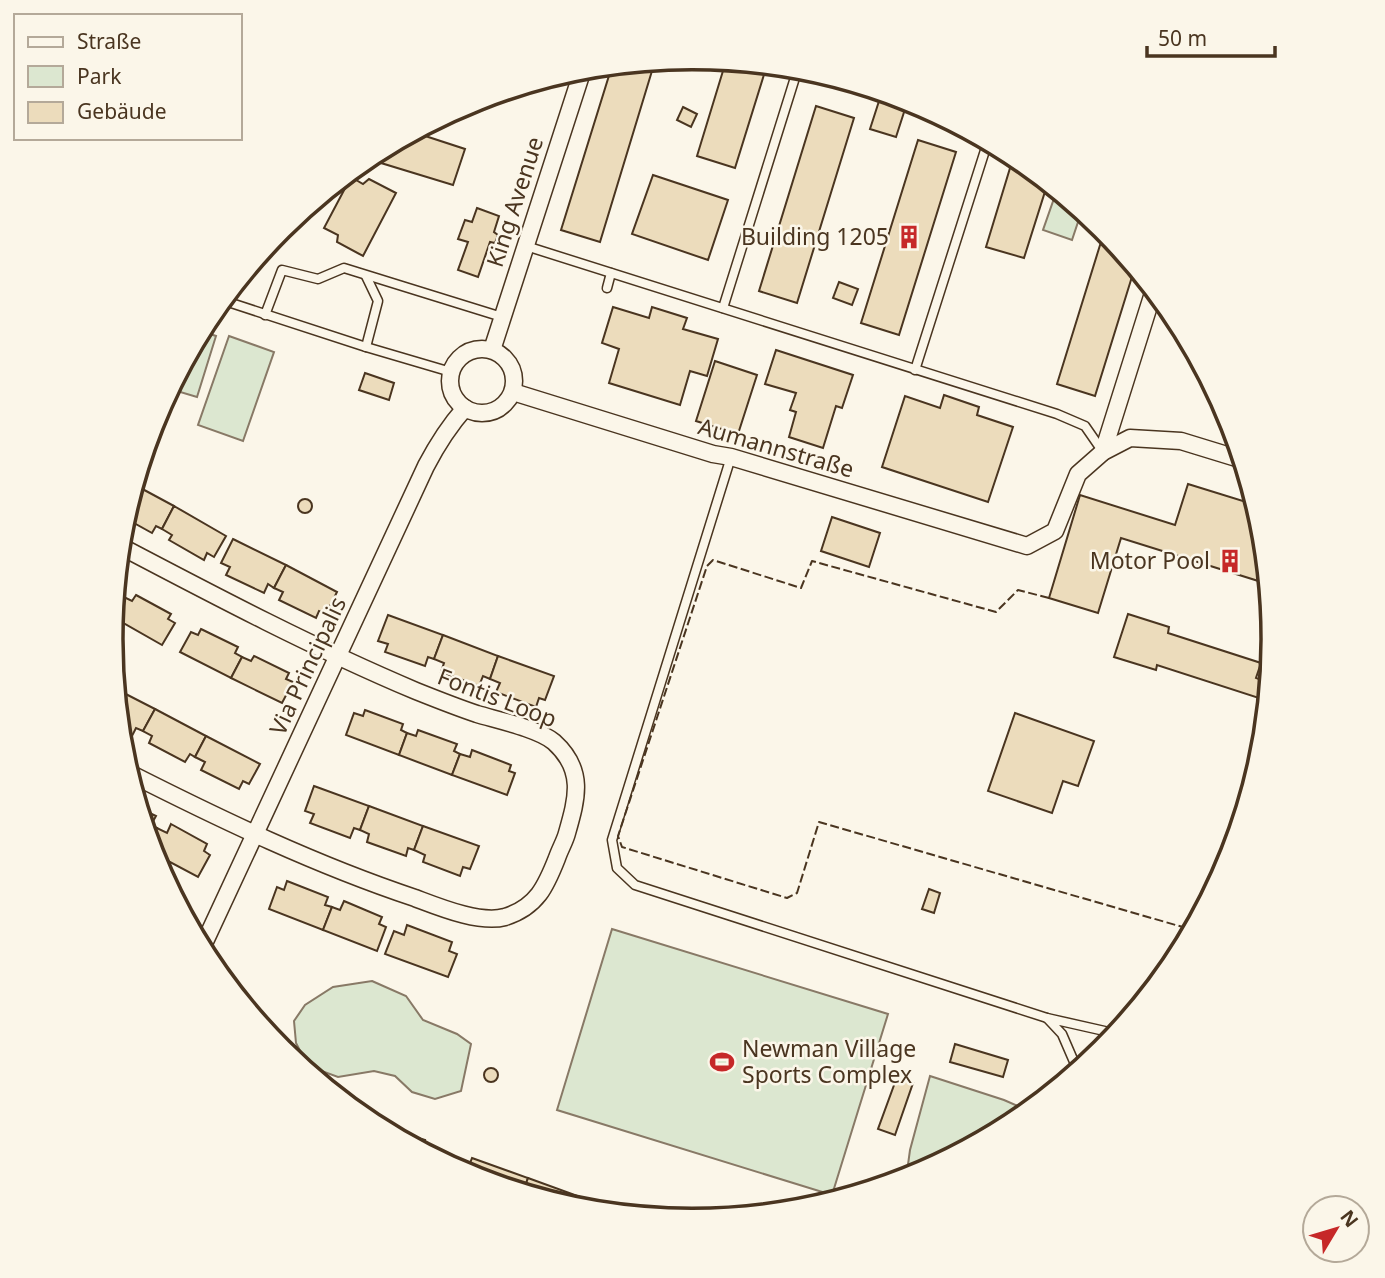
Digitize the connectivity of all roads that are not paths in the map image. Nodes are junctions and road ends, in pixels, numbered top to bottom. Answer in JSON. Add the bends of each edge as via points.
{"nodes":[{"id":1,"x":794,"y":79,"type":"edge"},
{"id":2,"x":579,"y":82,"type":"edge"},
{"id":3,"x":985,"y":151,"type":"edge"},
{"id":4,"x":525,"y":246,"type":"junction"},
{"id":5,"x":611,"y":273,"type":"junction"},
{"id":6,"x":366,"y":276,"type":"junction"},
{"id":7,"x":607,"y":288,"type":"dead end"},
{"id":8,"x":1150,"y":302,"type":"edge"},
{"id":9,"x":233,"y":304,"type":"edge"},
{"id":10,"x":723,"y":308,"type":"junction"},
{"id":11,"x":265,"y":315,"type":"junction"},
{"id":12,"x":502,"y":317,"type":"junction"},
{"id":13,"x":366,"y":347,"type":"junction"},
{"id":14,"x":492,"y":350,"type":"junction"},
{"id":15,"x":915,"y":370,"type":"junction"},
{"id":16,"x":451,"y":372,"type":"junction"},
{"id":17,"x":513,"y":392,"type":"junction"},
{"id":18,"x":465,"y":408,"type":"junction"},
{"id":19,"x":1103,"y":452,"type":"junction"},
{"id":20,"x":1231,"y":456,"type":"edge"},
{"id":21,"x":731,"y":457,"type":"junction"},
{"id":22,"x":130,"y":551,"type":"edge"},
{"id":23,"x":337,"y":657,"type":"junction"},
{"id":24,"x":141,"y":779,"type":"edge"},
{"id":25,"x":255,"y":834,"type":"junction"},
{"id":26,"x":208,"y":936,"type":"edge"},
{"id":27,"x":1047,"y":1018,"type":"junction"},
{"id":28,"x":1104,"y":1031,"type":"edge"},
{"id":29,"x":1073,"y":1062,"type":"edge"}],
"edges":[{"from":1,"to":10,"type":"lane"},
{"from":2,"to":4,"type":"street","name":"King Avenue"},
{"from":3,"to":15,"type":"lane"},
{"from":4,"to":5,"type":"lane"},
{"from":4,"to":12,"type":"street","name":"King Avenue"},
{"from":5,"to":7,"type":"lane"},
{"from":5,"to":10,"type":"lane"},
{"from":6,"to":11,"type":"lane","via":[[344,268],[318,279],[282,270]]},
{"from":6,"to":12,"type":"lane"},
{"from":6,"to":13,"type":"lane","via":[[378,301]]},
{"from":8,"to":19,"type":"street"},
{"from":9,"to":11,"type":"lane"},
{"from":10,"to":15,"type":"lane"},
{"from":11,"to":13,"type":"lane"},
{"from":12,"to":14,"type":"street","name":"King Avenue"},
{"from":13,"to":16,"type":"lane"},
{"from":14,"to":16,"type":"street","via":[[471,351]]},
{"from":14,"to":17,"type":"street","via":[[513,371]]},
{"from":15,"to":19,"type":"lane","via":[[1076,422],[1085,426]]},
{"from":16,"to":18,"type":"street","via":[[452,392]]},
{"from":17,"to":18,"type":"street","via":[[492,412]]},
{"from":17,"to":21,"type":"street","name":"Aumannstraße","via":[[568,402]]},
{"from":18,"to":23,"type":"street","name":"Via Principalis","via":[[432,456]]},
{"from":19,"to":20,"type":"street","via":[[1130,438],[1181,441]]},
{"from":19,"to":21,"type":"street","name":"Aumannstraße","via":[[1078,474],[1055,531],[1027,546]]},
{"from":21,"to":27,"type":"lane","via":[[612,840],[617,868],[635,885]]},
{"from":22,"to":23,"type":"street","name":"Fontis Loop"},
{"from":23,"to":25,"type":"street","name":"Via Principalis"},
{"from":23,"to":25,"type":"street","name":"Fontis Loop","via":[[532,731],[564,753],[577,786],[576,804],[549,879],[540,895],[521,910],[503,918],[479,917],[362,880]]},
{"from":24,"to":25,"type":"street","name":"Fontis Loop"},
{"from":25,"to":26,"type":"street","name":"Via Principalis"},
{"from":27,"to":28,"type":"lane"},
{"from":27,"to":29,"type":"lane","via":[[1062,1034]]}]}
